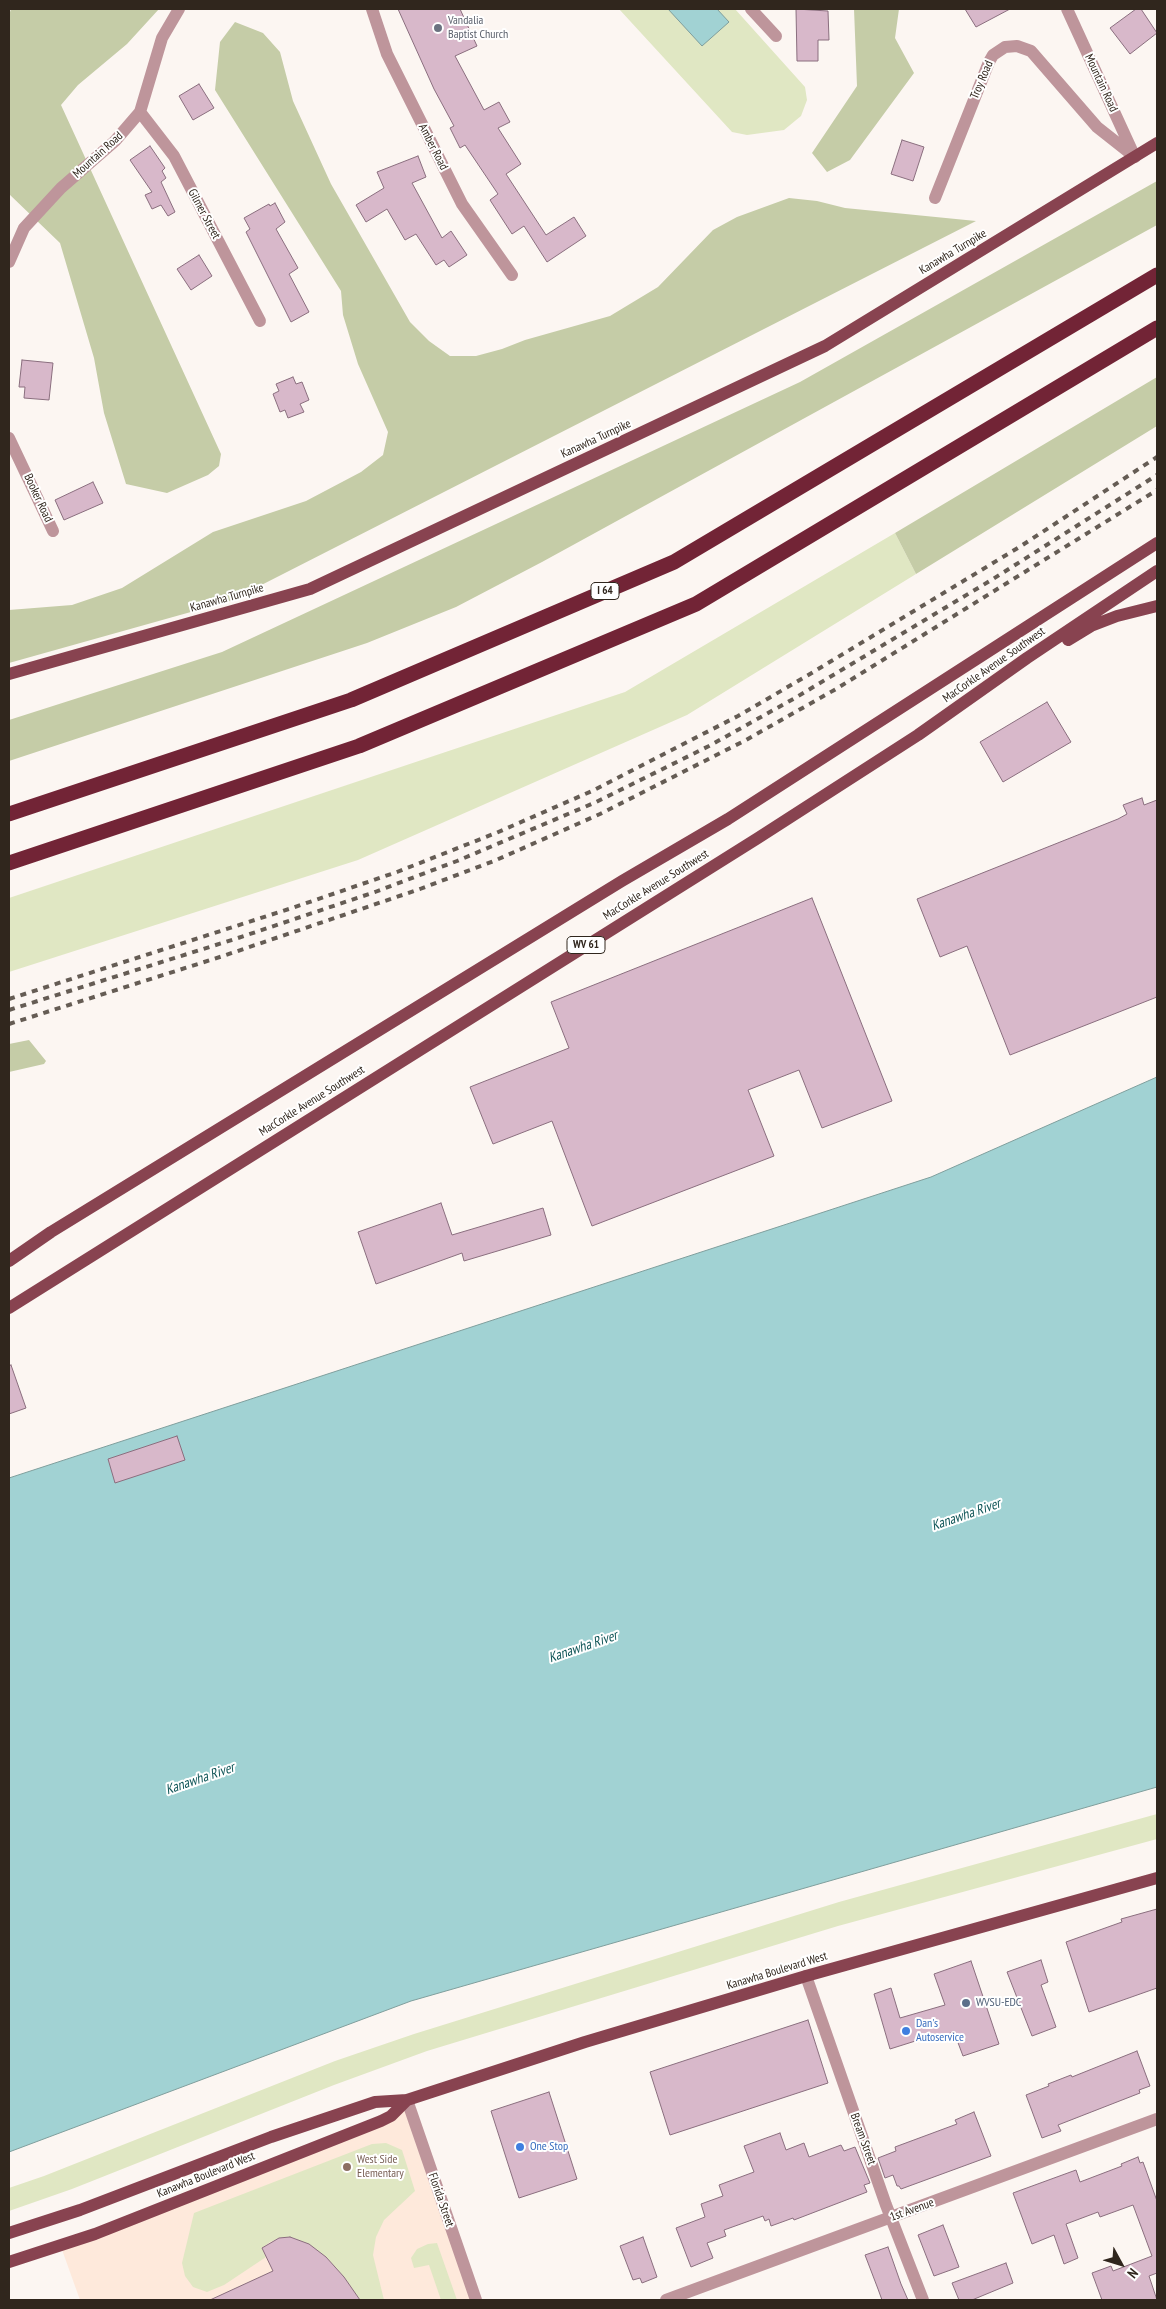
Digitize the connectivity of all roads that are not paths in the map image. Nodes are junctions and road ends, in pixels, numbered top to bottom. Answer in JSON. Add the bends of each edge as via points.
{"nodes":[{"id":1,"x":179,"y":9,"type":"edge"},
{"id":2,"x":372,"y":9,"type":"edge"},
{"id":3,"x":751,"y":9,"type":"edge"},
{"id":4,"x":1067,"y":9,"type":"edge"},
{"id":5,"x":776,"y":36,"type":"dead end"},
{"id":6,"x":140,"y":112,"type":"junction"},
{"id":7,"x":1157,"y":143,"type":"edge"},
{"id":8,"x":1135,"y":157,"type":"junction"},
{"id":9,"x":935,"y":198,"type":"dead end"},
{"id":10,"x":9,"y":262,"type":"edge"},
{"id":11,"x":512,"y":275,"type":"dead end"},
{"id":12,"x":1157,"y":275,"type":"edge"},
{"id":13,"x":260,"y":321,"type":"dead end"},
{"id":14,"x":1157,"y":328,"type":"edge"},
{"id":15,"x":9,"y":438,"type":"edge"},
{"id":16,"x":53,"y":531,"type":"dead end"},
{"id":17,"x":1157,"y":543,"type":"edge"},
{"id":18,"x":1157,"y":571,"type":"edge"},
{"id":19,"x":1157,"y":606,"type":"edge"},
{"id":20,"x":1026,"y":658,"type":"junction"},
{"id":21,"x":9,"y":674,"type":"edge"},
{"id":22,"x":9,"y":814,"type":"edge"},
{"id":23,"x":9,"y":863,"type":"edge"},
{"id":24,"x":9,"y":1261,"type":"edge"},
{"id":25,"x":9,"y":1308,"type":"edge"},
{"id":26,"x":1157,"y":1878,"type":"edge"},
{"id":27,"x":806,"y":1976,"type":"junction"},
{"id":28,"x":407,"y":2100,"type":"junction"},
{"id":29,"x":1157,"y":2119,"type":"edge"},
{"id":30,"x":891,"y":2218,"type":"junction"},
{"id":31,"x":9,"y":2233,"type":"edge"},
{"id":32,"x":9,"y":2262,"type":"edge"},
{"id":33,"x":476,"y":2300,"type":"edge"},
{"id":34,"x":666,"y":2300,"type":"edge"},
{"id":35,"x":923,"y":2300,"type":"edge"}],
"edges":[{"from":1,"to":6,"type":"street","name":"Mountain Road","via":[[162,38]]},
{"from":2,"to":11,"type":"street","name":"Amber Road","via":[[387,54],[462,204]]},
{"from":3,"to":5,"type":"street"},
{"from":4,"to":8,"type":"street","name":"Mountain Road"},
{"from":6,"to":10,"type":"street","name":"Mountain Road","via":[[115,141],[61,188],[24,228]]},
{"from":6,"to":13,"type":"street","name":"Gilmer Street","via":[[174,156]]},
{"from":7,"to":8,"type":"main road","name":"Kanawha Turnpike"},
{"from":8,"to":9,"type":"street","name":"Troy Road","via":[[1097,126],[1031,51],[1017,46],[1005,47],[988,62]]},
{"from":8,"to":21,"type":"main road","name":"Kanawha Turnpike","via":[[825,346],[310,589]]},
{"from":12,"to":22,"type":"highway","number":"I 64","via":[[674,562],[350,700]]},
{"from":14,"to":23,"type":"highway","via":[[696,604],[359,746]]},
{"from":15,"to":16,"type":"street","name":"Booker Road"},
{"from":17,"to":24,"type":"main road","name":"MacCorkle Avenue Southwest","number":"WV 61","via":[[728,819],[589,901]]},
{"from":18,"to":20,"type":"main road","name":"MacCorkle Avenue Southwest","number":"WV 61"},
{"from":19,"to":20,"type":"main road","via":[[1117,616]]},
{"from":20,"to":25,"type":"main road","name":"MacCorkle Avenue Southwest","number":"WV 61","via":[[918,735],[758,838]]},
{"from":26,"to":27,"type":"main road","name":"Kanawha Boulevard West"},
{"from":27,"to":28,"type":"main road","name":"Kanawha Boulevard West","via":[[585,2042]]},
{"from":27,"to":30,"type":"street","name":"Bream Street"},
{"from":28,"to":31,"type":"main road","name":"Kanawha Boulevard West","via":[[366,2106],[271,2137],[80,2210]]},
{"from":28,"to":32,"type":"main road","name":"Kanawha Boulevard West","via":[[381,2121],[95,2234]]},
{"from":28,"to":33,"type":"street","name":"Florida Street"},
{"from":29,"to":30,"type":"street","name":"1st Avenue"},
{"from":30,"to":34,"type":"street","name":"1st Avenue"},
{"from":30,"to":35,"type":"street","name":"Bream Street"}]}
